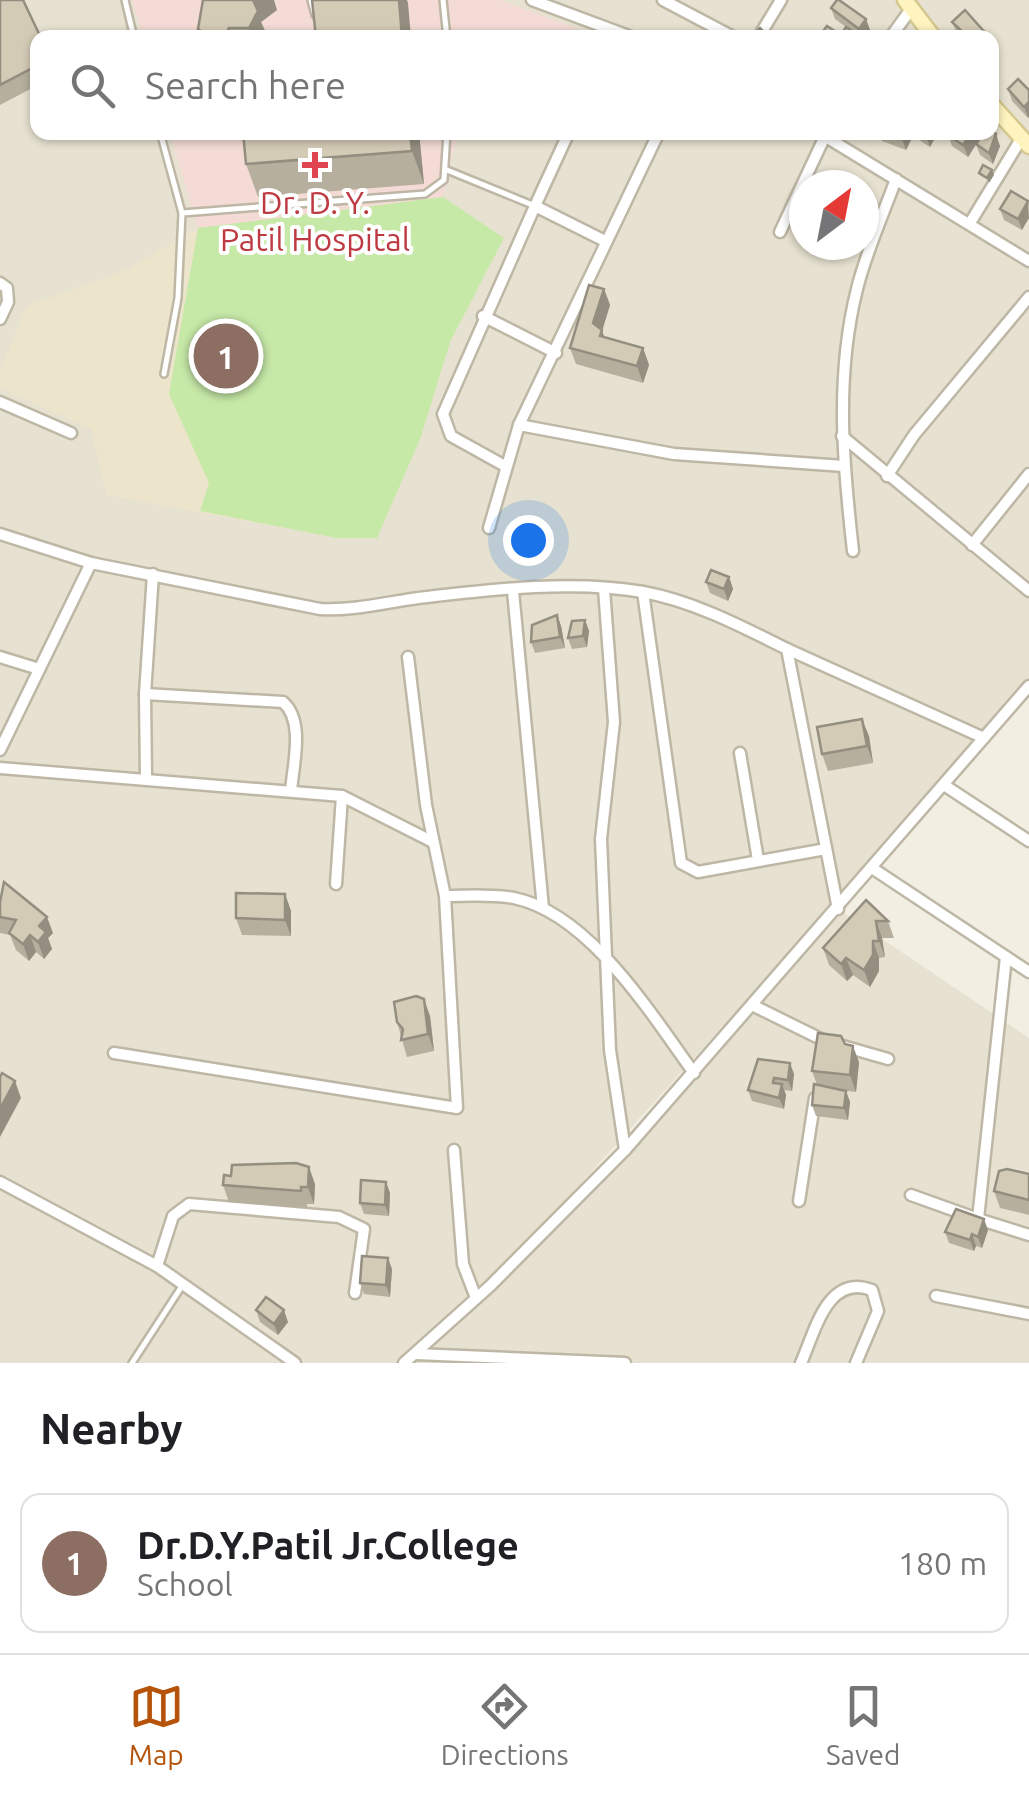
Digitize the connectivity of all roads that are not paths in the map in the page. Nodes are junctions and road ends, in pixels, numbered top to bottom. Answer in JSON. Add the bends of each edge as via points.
{"nodes":[{"id":1,"x":124,"y":0,"type":"edge"},
{"id":2,"x":311,"y":0,"type":"edge"},
{"id":3,"x":443,"y":0,"type":"edge"},
{"id":4,"x":532,"y":0,"type":"edge"},
{"id":5,"x":664,"y":0,"type":"edge"},
{"id":6,"x":781,"y":0,"type":"edge"},
{"id":7,"x":908,"y":5,"type":"edge"},
{"id":8,"x":316,"y":26,"type":"edge"},
{"id":9,"x":132,"y":30,"type":"edge"},
{"id":10,"x":446,"y":30,"type":"edge"},
{"id":11,"x":606,"y":30,"type":"edge"},
{"id":12,"x":720,"y":30,"type":"edge"},
{"id":13,"x":763,"y":30,"type":"edge"},
{"id":14,"x":894,"y":30,"type":"edge"},
{"id":15,"x":928,"y":30,"type":"edge"},
{"id":16,"x":999,"y":113,"type":"edge"},
{"id":17,"x":162,"y":140,"type":"edge"},
{"id":18,"x":446,"y":140,"type":"edge"},
{"id":19,"x":565,"y":140,"type":"edge"},
{"id":20,"x":655,"y":140,"type":"edge"},
{"id":21,"x":820,"y":140,"type":"edge"},
{"id":22,"x":833,"y":140,"type":"edge"},
{"id":23,"x":1025,"y":142,"type":"edge"},
{"id":24,"x":446,"y":170,"type":"junction"},
{"id":25,"x":896,"y":179,"type":"junction"},
{"id":26,"x":535,"y":206,"type":"junction"},
{"id":27,"x":182,"y":213,"type":"junction"},
{"id":28,"x":970,"y":223,"type":"junction"},
{"id":29,"x":780,"y":232,"type":"dead end"},
{"id":30,"x":605,"y":241,"type":"junction"},
{"id":31,"x":1029,"y":261,"type":"edge"},
{"id":32,"x":0,"y":283,"type":"edge"},
{"id":33,"x":1029,"y":297,"type":"edge"},
{"id":34,"x":483,"y":316,"type":"junction"},
{"id":35,"x":0,"y":319,"type":"edge"},
{"id":36,"x":556,"y":353,"type":"junction"},
{"id":37,"x":164,"y":374,"type":"dead end"},
{"id":38,"x":0,"y":402,"type":"edge"},
{"id":39,"x":519,"y":425,"type":"junction"},
{"id":40,"x":71,"y":433,"type":"dead end"},
{"id":41,"x":842,"y":436,"type":"junction"},
{"id":42,"x":505,"y":466,"type":"junction"},
{"id":43,"x":844,"y":466,"type":"junction"},
{"id":44,"x":1029,"y":474,"type":"edge"},
{"id":45,"x":887,"y":476,"type":"junction"},
{"id":46,"x":489,"y":528,"type":"dead end"},
{"id":47,"x":0,"y":534,"type":"edge"},
{"id":48,"x":972,"y":545,"type":"junction"},
{"id":49,"x":853,"y":551,"type":"dead end"},
{"id":50,"x":91,"y":562,"type":"junction"},
{"id":51,"x":153,"y":574,"type":"junction"},
{"id":52,"x":604,"y":589,"type":"junction"},
{"id":53,"x":513,"y":591,"type":"junction"},
{"id":54,"x":1029,"y":591,"type":"edge"},
{"id":55,"x":644,"y":592,"type":"junction"},
{"id":56,"x":786,"y":649,"type":"junction"},
{"id":57,"x":0,"y":657,"type":"edge"},
{"id":58,"x":408,"y":657,"type":"dead end"},
{"id":59,"x":40,"y":669,"type":"junction"},
{"id":60,"x":1029,"y":686,"type":"edge"},
{"id":61,"x":145,"y":694,"type":"junction"},
{"id":62,"x":984,"y":738,"type":"junction"},
{"id":63,"x":0,"y":750,"type":"edge"},
{"id":64,"x":740,"y":753,"type":"dead end"},
{"id":65,"x":0,"y":768,"type":"edge"},
{"id":66,"x":146,"y":779,"type":"junction"},
{"id":67,"x":944,"y":784,"type":"junction"},
{"id":68,"x":290,"y":791,"type":"junction"},
{"id":69,"x":342,"y":796,"type":"junction"},
{"id":70,"x":1029,"y":841,"type":"edge"},
{"id":71,"x":433,"y":842,"type":"junction"},
{"id":72,"x":826,"y":849,"type":"junction"},
{"id":73,"x":758,"y":860,"type":"junction"},
{"id":74,"x":872,"y":868,"type":"junction"},
{"id":75,"x":336,"y":884,"type":"dead end"},
{"id":76,"x":445,"y":896,"type":"junction"},
{"id":77,"x":543,"y":908,"type":"junction"},
{"id":78,"x":838,"y":909,"type":"junction"},
{"id":79,"x":1006,"y":957,"type":"junction"},
{"id":80,"x":608,"y":962,"type":"junction"},
{"id":81,"x":1029,"y":972,"type":"edge"},
{"id":82,"x":754,"y":1006,"type":"junction"},
{"id":83,"x":825,"y":1040,"type":"junction"},
{"id":84,"x":114,"y":1052,"type":"dead end"},
{"id":85,"x":822,"y":1058,"type":"edge"},
{"id":86,"x":888,"y":1059,"type":"dead end"},
{"id":87,"x":694,"y":1073,"type":"junction"},
{"id":88,"x":819,"y":1076,"type":"edge"},
{"id":89,"x":454,"y":1150,"type":"dead end"},
{"id":90,"x":625,"y":1150,"type":"junction"},
{"id":91,"x":0,"y":1182,"type":"edge"},
{"id":92,"x":910,"y":1195,"type":"dead end"},
{"id":93,"x":798,"y":1200,"type":"dead end"},
{"id":94,"x":978,"y":1218,"type":"junction"},
{"id":95,"x":1029,"y":1235,"type":"edge"},
{"id":96,"x":157,"y":1266,"type":"junction"},
{"id":97,"x":183,"y":1286,"type":"junction"},
{"id":98,"x":355,"y":1293,"type":"dead end"},
{"id":99,"x":936,"y":1296,"type":"dead end"},
{"id":100,"x":476,"y":1298,"type":"junction"},
{"id":101,"x":1029,"y":1314,"type":"edge"},
{"id":102,"x":414,"y":1354,"type":"junction"},
{"id":103,"x":604,"y":1362,"type":"edge"},
{"id":104,"x":132,"y":1363,"type":"edge"},
{"id":105,"x":295,"y":1363,"type":"edge"},
{"id":106,"x":404,"y":1363,"type":"edge"},
{"id":107,"x":626,"y":1363,"type":"edge"},
{"id":108,"x":801,"y":1363,"type":"edge"},
{"id":109,"x":856,"y":1363,"type":"edge"}],
"edges":[{"from":1,"to":9,"type":"lane"},
{"from":2,"to":8,"type":"lane"},
{"from":3,"to":10,"type":"lane"},
{"from":4,"to":11,"type":"street"},
{"from":5,"to":12,"type":"street"},
{"from":6,"to":13,"type":"street"},
{"from":7,"to":14,"type":"street"},
{"from":7,"to":15,"type":"street"},
{"from":16,"to":23,"type":"street"},
{"from":17,"to":27,"type":"lane"},
{"from":18,"to":24,"type":"lane"},
{"from":19,"to":26,"type":"street"},
{"from":20,"to":30,"type":"street"},
{"from":21,"to":29,"type":"street"},
{"from":22,"to":25,"type":"street"},
{"from":23,"to":28,"type":"street"},
{"from":24,"to":26,"type":"lane"},
{"from":24,"to":27,"type":"lane","via":[[440,186],[425,194]]},
{"from":25,"to":28,"type":"street"},
{"from":25,"to":41,"type":"street","via":[[857,287]]},
{"from":26,"to":30,"type":"street"},
{"from":26,"to":34,"type":"street"},
{"from":27,"to":37,"type":"lane","via":[[178,298]]},
{"from":28,"to":31,"type":"street"},
{"from":30,"to":36,"type":"street"},
{"from":32,"to":35,"type":"street","via":[[8,302]]},
{"from":33,"to":45,"type":"street"},
{"from":34,"to":36,"type":"street"},
{"from":34,"to":42,"type":"street","via":[[447,399],[444,425],[461,443]]},
{"from":36,"to":39,"type":"street"},
{"from":38,"to":40,"type":"street"},
{"from":39,"to":42,"type":"street"},
{"from":39,"to":43,"type":"street","via":[[674,454]]},
{"from":41,"to":43,"type":"street"},
{"from":41,"to":45,"type":"street"},
{"from":42,"to":46,"type":"street"},
{"from":43,"to":49,"type":"street"},
{"from":44,"to":48,"type":"street"},
{"from":45,"to":48,"type":"street"},
{"from":47,"to":50,"type":"street"},
{"from":48,"to":54,"type":"street"},
{"from":50,"to":51,"type":"street"},
{"from":50,"to":59,"type":"street"},
{"from":51,"to":53,"type":"street","via":[[356,610],[429,596]]},
{"from":51,"to":61,"type":"street"},
{"from":52,"to":53,"type":"street"},
{"from":52,"to":55,"type":"street"},
{"from":52,"to":80,"type":"street","via":[[614,722],[601,839]]},
{"from":53,"to":77,"type":"street"},
{"from":55,"to":56,"type":"street","via":[[727,619]]},
{"from":55,"to":73,"type":"street","via":[[681,864],[698,872]]},
{"from":56,"to":62,"type":"street"},
{"from":56,"to":72,"type":"street"},
{"from":57,"to":59,"type":"street"},
{"from":58,"to":71,"type":"street"},
{"from":59,"to":63,"type":"street"},
{"from":60,"to":62,"type":"street"},
{"from":61,"to":66,"type":"street"},
{"from":61,"to":68,"type":"street","via":[[283,702],[296,726]]},
{"from":62,"to":67,"type":"street"},
{"from":64,"to":73,"type":"street"},
{"from":65,"to":66,"type":"street"},
{"from":66,"to":68,"type":"street"},
{"from":67,"to":70,"type":"street"},
{"from":67,"to":74,"type":"street"},
{"from":68,"to":69,"type":"street"},
{"from":69,"to":71,"type":"street"},
{"from":69,"to":75,"type":"street"},
{"from":71,"to":76,"type":"street"},
{"from":72,"to":73,"type":"street"},
{"from":72,"to":78,"type":"street"},
{"from":74,"to":78,"type":"street"},
{"from":74,"to":79,"type":"street"},
{"from":76,"to":77,"type":"street","via":[[492,895]]},
{"from":76,"to":84,"type":"street","via":[[457,1108]]},
{"from":77,"to":80,"type":"street"},
{"from":78,"to":82,"type":"street"},
{"from":79,"to":81,"type":"street"},
{"from":79,"to":94,"type":"street"},
{"from":80,"to":87,"type":"street"},
{"from":80,"to":90,"type":"street","via":[[610,1050]]},
{"from":82,"to":83,"type":"street"},
{"from":82,"to":87,"type":"street"},
{"from":83,"to":85,"type":"street"},
{"from":83,"to":86,"type":"street"},
{"from":87,"to":90,"type":"street"},
{"from":88,"to":93,"type":"street"},
{"from":89,"to":100,"type":"street","via":[[463,1264]]},
{"from":90,"to":100,"type":"street"},
{"from":91,"to":96,"type":"street"},
{"from":92,"to":94,"type":"street"},
{"from":94,"to":95,"type":"street"},
{"from":96,"to":97,"type":"street"},
{"from":96,"to":98,"type":"street","via":[[173,1216],[190,1204],[339,1217],[364,1228]]},
{"from":97,"to":104,"type":"lane"},
{"from":97,"to":105,"type":"street"},
{"from":99,"to":101,"type":"street"},
{"from":100,"to":102,"type":"street"},
{"from":102,"to":103,"type":"street"},
{"from":102,"to":106,"type":"street"},
{"from":103,"to":107,"type":"street"},
{"from":108,"to":109,"type":"street","via":[[831,1298],[842,1288],[860,1286],[872,1290],[878,1310]]}]}
